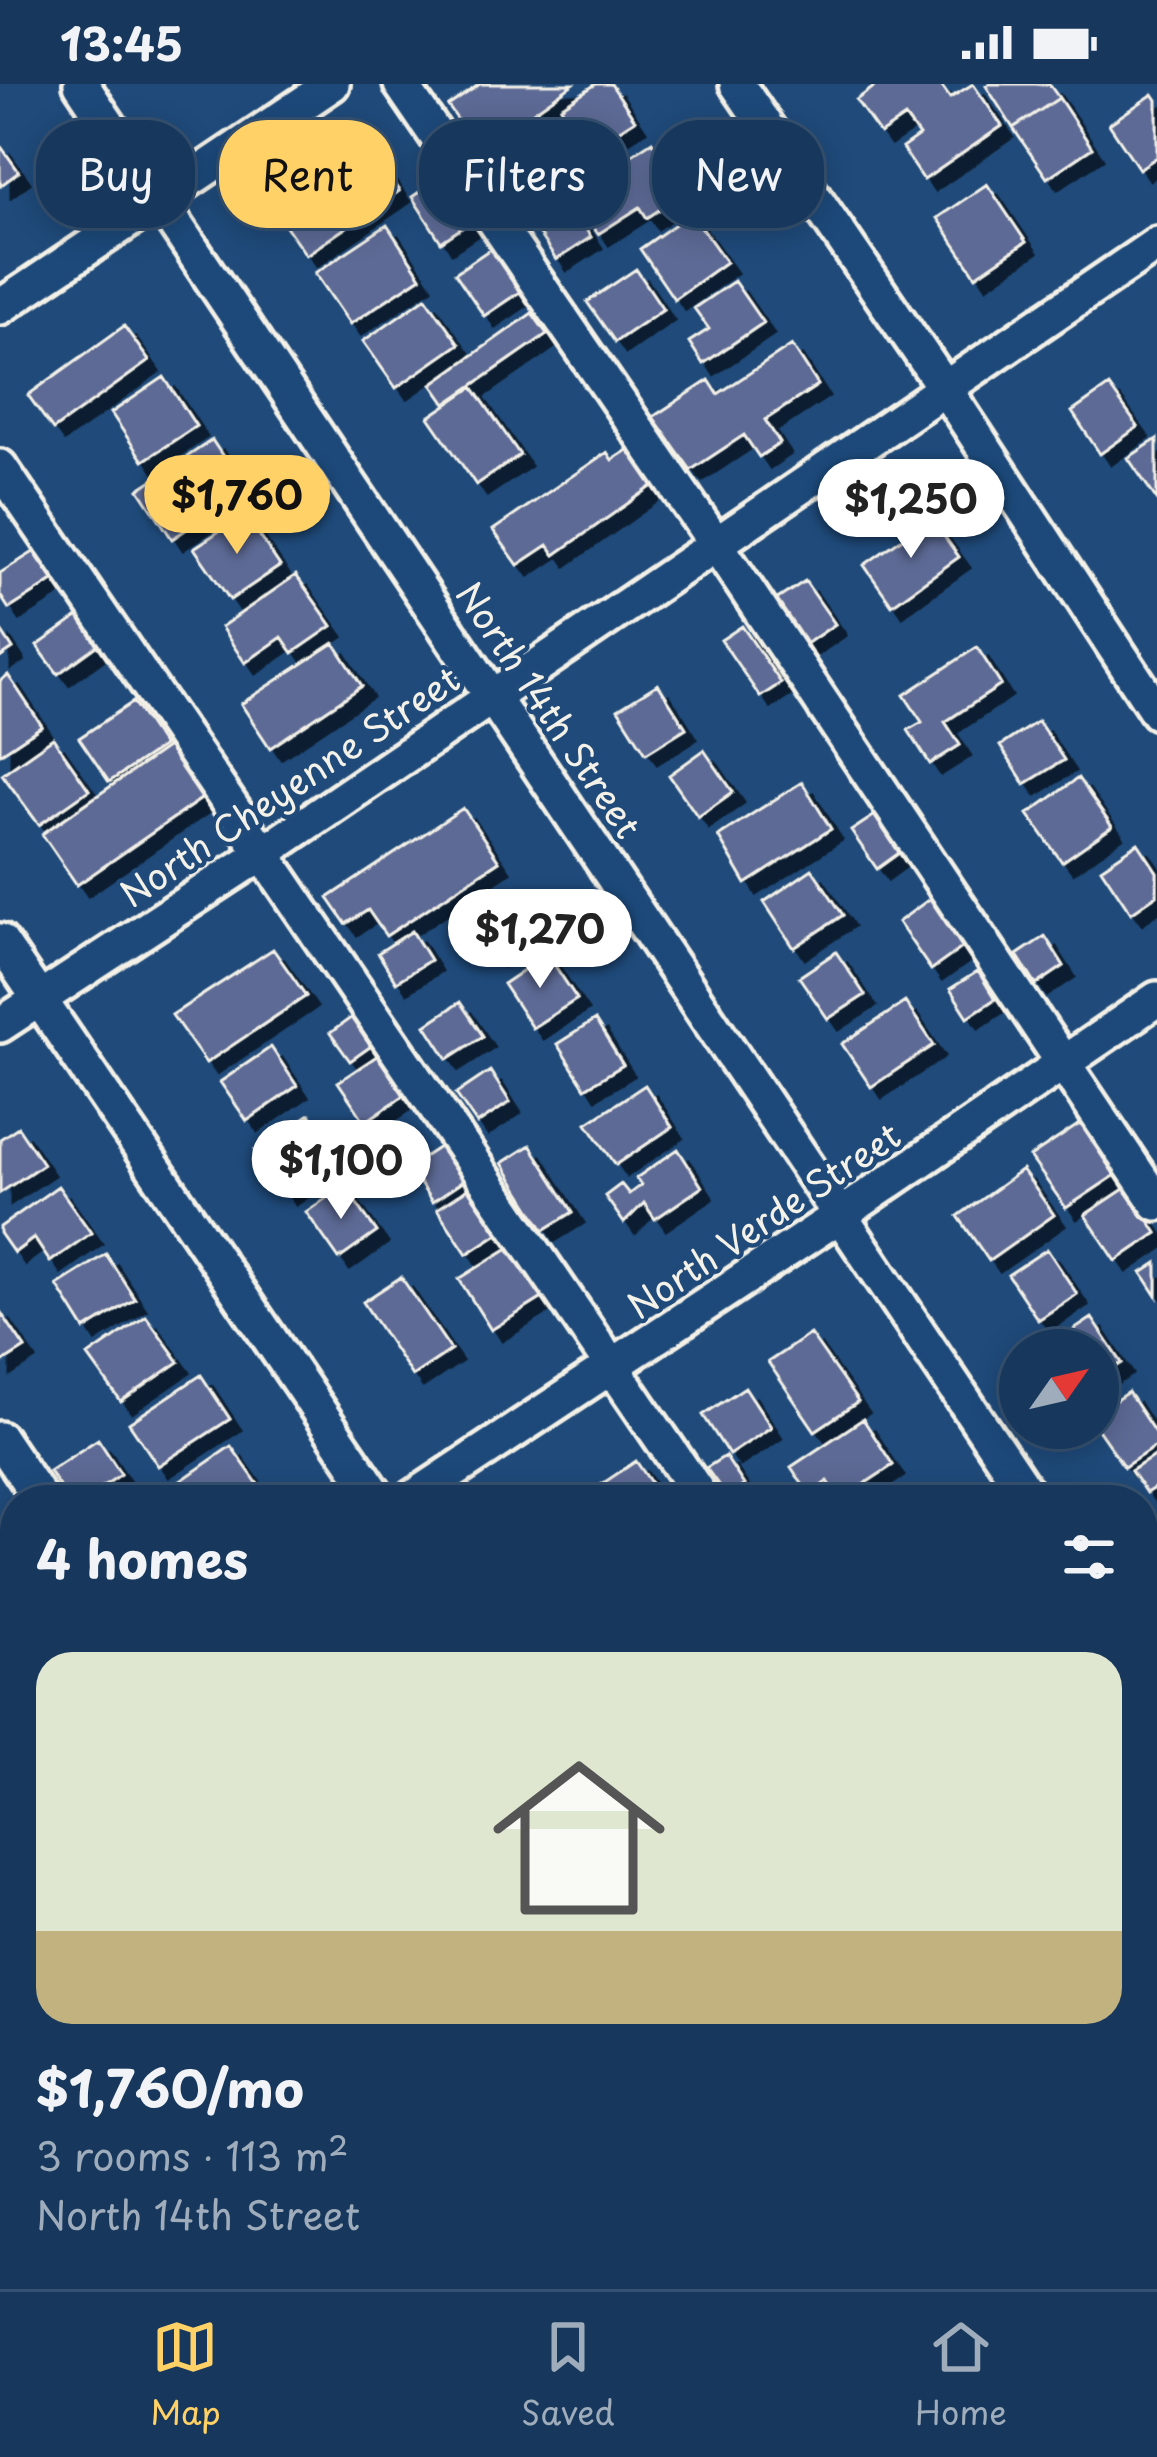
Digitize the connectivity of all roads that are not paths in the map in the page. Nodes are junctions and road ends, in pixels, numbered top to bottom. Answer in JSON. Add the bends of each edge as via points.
{"nodes":[{"id":1,"x":81,"y":84,"type":"edge"},
{"id":2,"x":332,"y":84,"type":"edge"},
{"id":3,"x":401,"y":84,"type":"edge"},
{"id":4,"x":737,"y":84,"type":"edge"},
{"id":5,"x":106,"y":120,"type":"edge"},
{"id":6,"x":195,"y":176,"type":"edge"},
{"id":7,"x":117,"y":228,"type":"edge"},
{"id":8,"x":180,"y":228,"type":"edge"},
{"id":9,"x":1157,"y":244,"type":"edge"},
{"id":10,"x":0,"y":307,"type":"edge"},
{"id":11,"x":946,"y":389,"type":"junction"},
{"id":12,"x":0,"y":467,"type":"edge"},
{"id":13,"x":716,"y":544,"type":"junction"},
{"id":14,"x":494,"y":694,"type":"junction"},
{"id":15,"x":1157,"y":712,"type":"edge"},
{"id":16,"x":263,"y":853,"type":"junction"},
{"id":17,"x":0,"y":941,"type":"edge"},
{"id":18,"x":39,"y":999,"type":"junction"},
{"id":19,"x":1157,"y":999,"type":"edge"},
{"id":20,"x":0,"y":1025,"type":"edge"},
{"id":21,"x":1063,"y":1063,"type":"junction"},
{"id":22,"x":1157,"y":1203,"type":"edge"},
{"id":23,"x":842,"y":1214,"type":"junction"},
{"id":24,"x":612,"y":1366,"type":"junction"},
{"id":25,"x":0,"y":1439,"type":"edge"},
{"id":26,"x":31,"y":1485,"type":"edge"},
{"id":27,"x":369,"y":1485,"type":"edge"},
{"id":28,"x":433,"y":1485,"type":"edge"},
{"id":29,"x":693,"y":1485,"type":"edge"},
{"id":30,"x":1021,"y":1485,"type":"edge"}],
"edges":[{"from":1,"to":5,"type":"street","name":"North 14th Street"},
{"from":2,"to":6,"type":"street"},
{"from":3,"to":13,"type":"street"},
{"from":4,"to":11,"type":"street"},
{"from":7,"to":10,"type":"street"},
{"from":8,"to":14,"type":"street","name":"North 14th Street"},
{"from":9,"to":11,"type":"street","name":"North Cheyenne Street"},
{"from":11,"to":13,"type":"street","name":"North Cheyenne Street"},
{"from":11,"to":15,"type":"street"},
{"from":12,"to":16,"type":"street"},
{"from":13,"to":14,"type":"street","name":"North Cheyenne Street"},
{"from":13,"to":21,"type":"street"},
{"from":14,"to":16,"type":"street","name":"North Cheyenne Street"},
{"from":14,"to":23,"type":"street","name":"North 14th Street"},
{"from":16,"to":18,"type":"street","name":"North Cheyenne Street"},
{"from":16,"to":24,"type":"street"},
{"from":17,"to":18,"type":"street"},
{"from":18,"to":20,"type":"street","name":"North Cheyenne Street"},
{"from":18,"to":27,"type":"street"},
{"from":19,"to":21,"type":"street","name":"North Verde Street"},
{"from":21,"to":22,"type":"street"},
{"from":21,"to":23,"type":"street","name":"North Verde Street"},
{"from":23,"to":24,"type":"street","name":"North Verde Street"},
{"from":23,"to":30,"type":"street","name":"North 14th Street"},
{"from":24,"to":28,"type":"street","name":"North Verde Street"},
{"from":24,"to":29,"type":"street"},
{"from":25,"to":26,"type":"street"}]}
